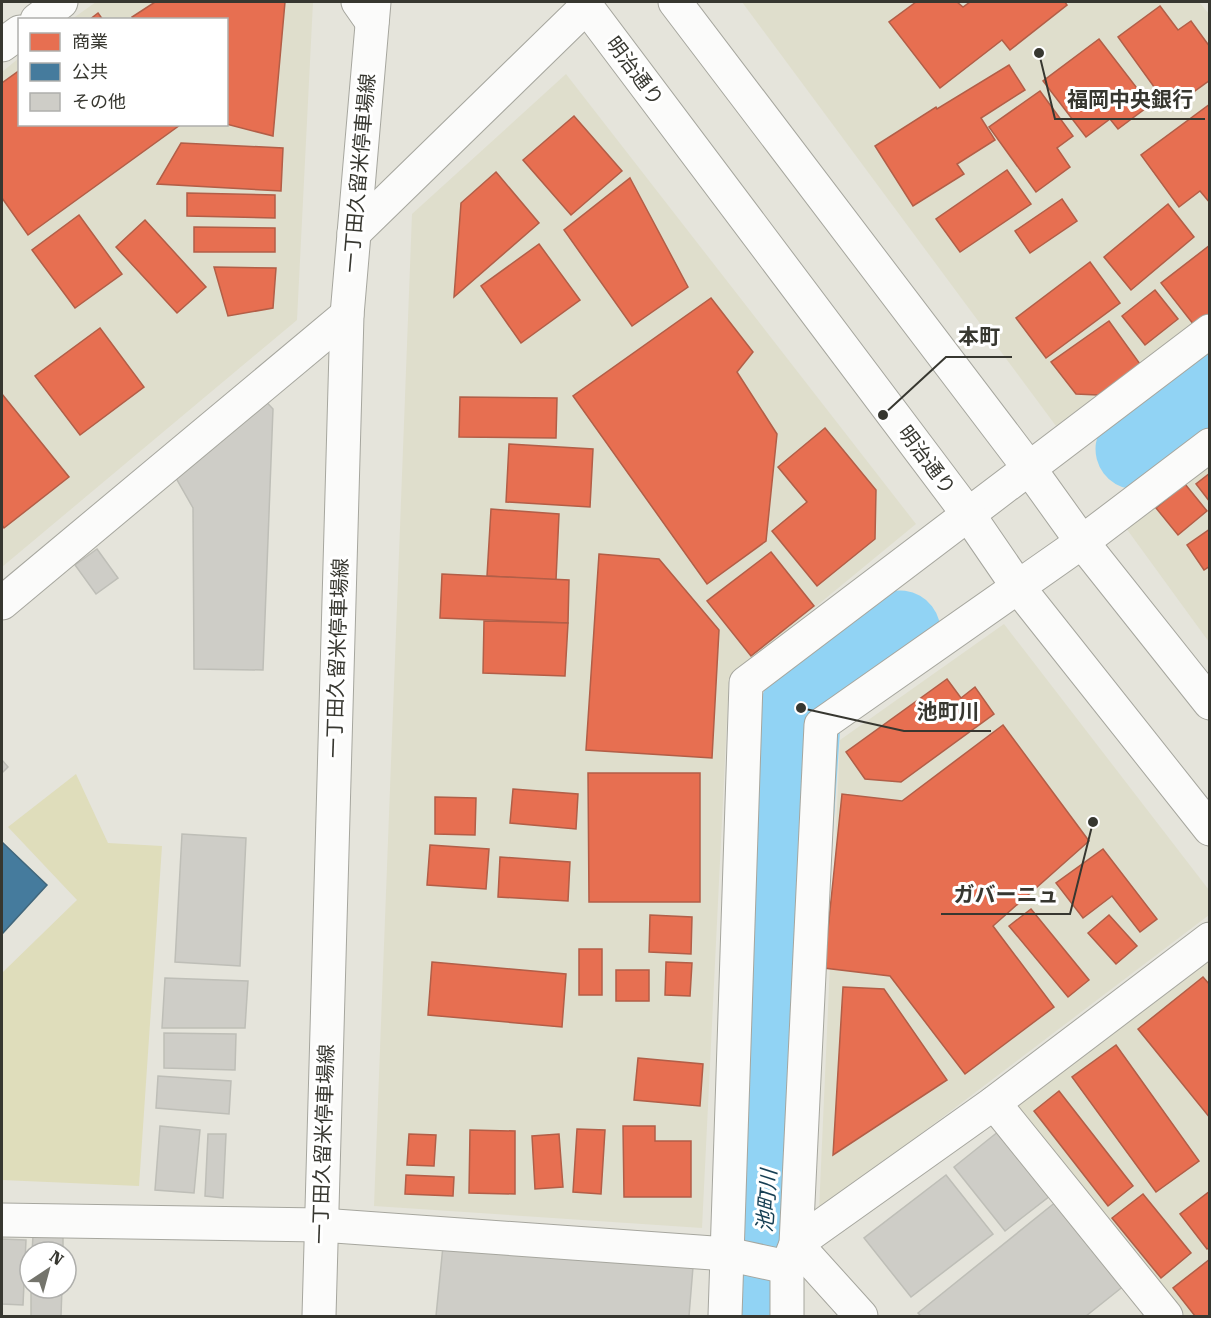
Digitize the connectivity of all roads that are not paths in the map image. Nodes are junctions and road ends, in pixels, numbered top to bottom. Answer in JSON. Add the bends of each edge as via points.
{"nodes":[{"id":1,"x":61,"y":2,"type":"edge"},
{"id":2,"x":675,"y":2,"type":"edge"},
{"id":3,"x":585,"y":4,"type":"edge"},
{"id":4,"x":368,"y":8,"type":"edge"},
{"id":5,"x":40,"y":18,"type":"edge"},
{"id":6,"x":18,"y":33,"type":"edge"},
{"id":7,"x":2,"y":45,"type":"edge"},
{"id":8,"x":354,"y":232,"type":"junction"},
{"id":9,"x":347,"y":315,"type":"junction"},
{"id":10,"x":1209,"y":331,"type":"edge"},
{"id":11,"x":1209,"y":445,"type":"edge"},
{"id":12,"x":1029,"y":468,"type":"junction"},
{"id":13,"x":968,"y":514,"type":"junction"},
{"id":14,"x":1082,"y":542,"type":"junction"},
{"id":15,"x":1018,"y":587,"type":"junction"},
{"id":16,"x":2,"y":603,"type":"edge"},
{"id":17,"x":1209,"y":703,"type":"edge"},
{"id":18,"x":1209,"y":829,"type":"edge"},
{"id":19,"x":1209,"y":939,"type":"edge"},
{"id":20,"x":994,"y":1103,"type":"junction"},
{"id":21,"x":2,"y":1220,"type":"edge"},
{"id":22,"x":321,"y":1225,"type":"junction"},
{"id":23,"x":727,"y":1254,"type":"junction"},
{"id":24,"x":792,"y":1256,"type":"junction"},
{"id":25,"x":319,"y":1317,"type":"edge"},
{"id":26,"x":725,"y":1317,"type":"edge"},
{"id":27,"x":787,"y":1317,"type":"edge"},
{"id":28,"x":861,"y":1317,"type":"edge"},
{"id":29,"x":1166,"y":1317,"type":"edge"}],
"edges":[{"from":1,"to":5,"type":"main road"},
{"from":2,"to":12,"type":"main road"},
{"from":3,"to":8,"type":"main road"},
{"from":3,"to":13,"type":"main road","name":"明治通り"},
{"from":4,"to":8,"type":"main road","name":"一丁田久留米停車場線"},
{"from":6,"to":7,"type":"main road"},
{"from":8,"to":9,"type":"main road","name":"一丁田久留米停車場線"},
{"from":9,"to":16,"type":"main road"},
{"from":9,"to":22,"type":"main road","name":"一丁田久留米停車場線"},
{"from":10,"to":12,"type":"main road"},
{"from":11,"to":14,"type":"main road"},
{"from":12,"to":13,"type":"main road"},
{"from":12,"to":14,"type":"main road"},
{"from":13,"to":15,"type":"main road","name":"明治通り"},
{"from":13,"to":23,"type":"main road","via":[[746,683]]},
{"from":14,"to":15,"type":"main road"},
{"from":14,"to":17,"type":"main road"},
{"from":15,"to":18,"type":"main road","name":"明治通り"},
{"from":15,"to":24,"type":"main road","via":[[821,726]]},
{"from":19,"to":20,"type":"main road"},
{"from":20,"to":24,"type":"main road"},
{"from":20,"to":29,"type":"main road"},
{"from":21,"to":22,"type":"main road"},
{"from":22,"to":23,"type":"main road"},
{"from":22,"to":25,"type":"main road","name":"一丁田久留米停車場線"},
{"from":23,"to":24,"type":"main road"},
{"from":23,"to":26,"type":"main road"},
{"from":24,"to":27,"type":"main road"},
{"from":24,"to":28,"type":"main road"}]}
